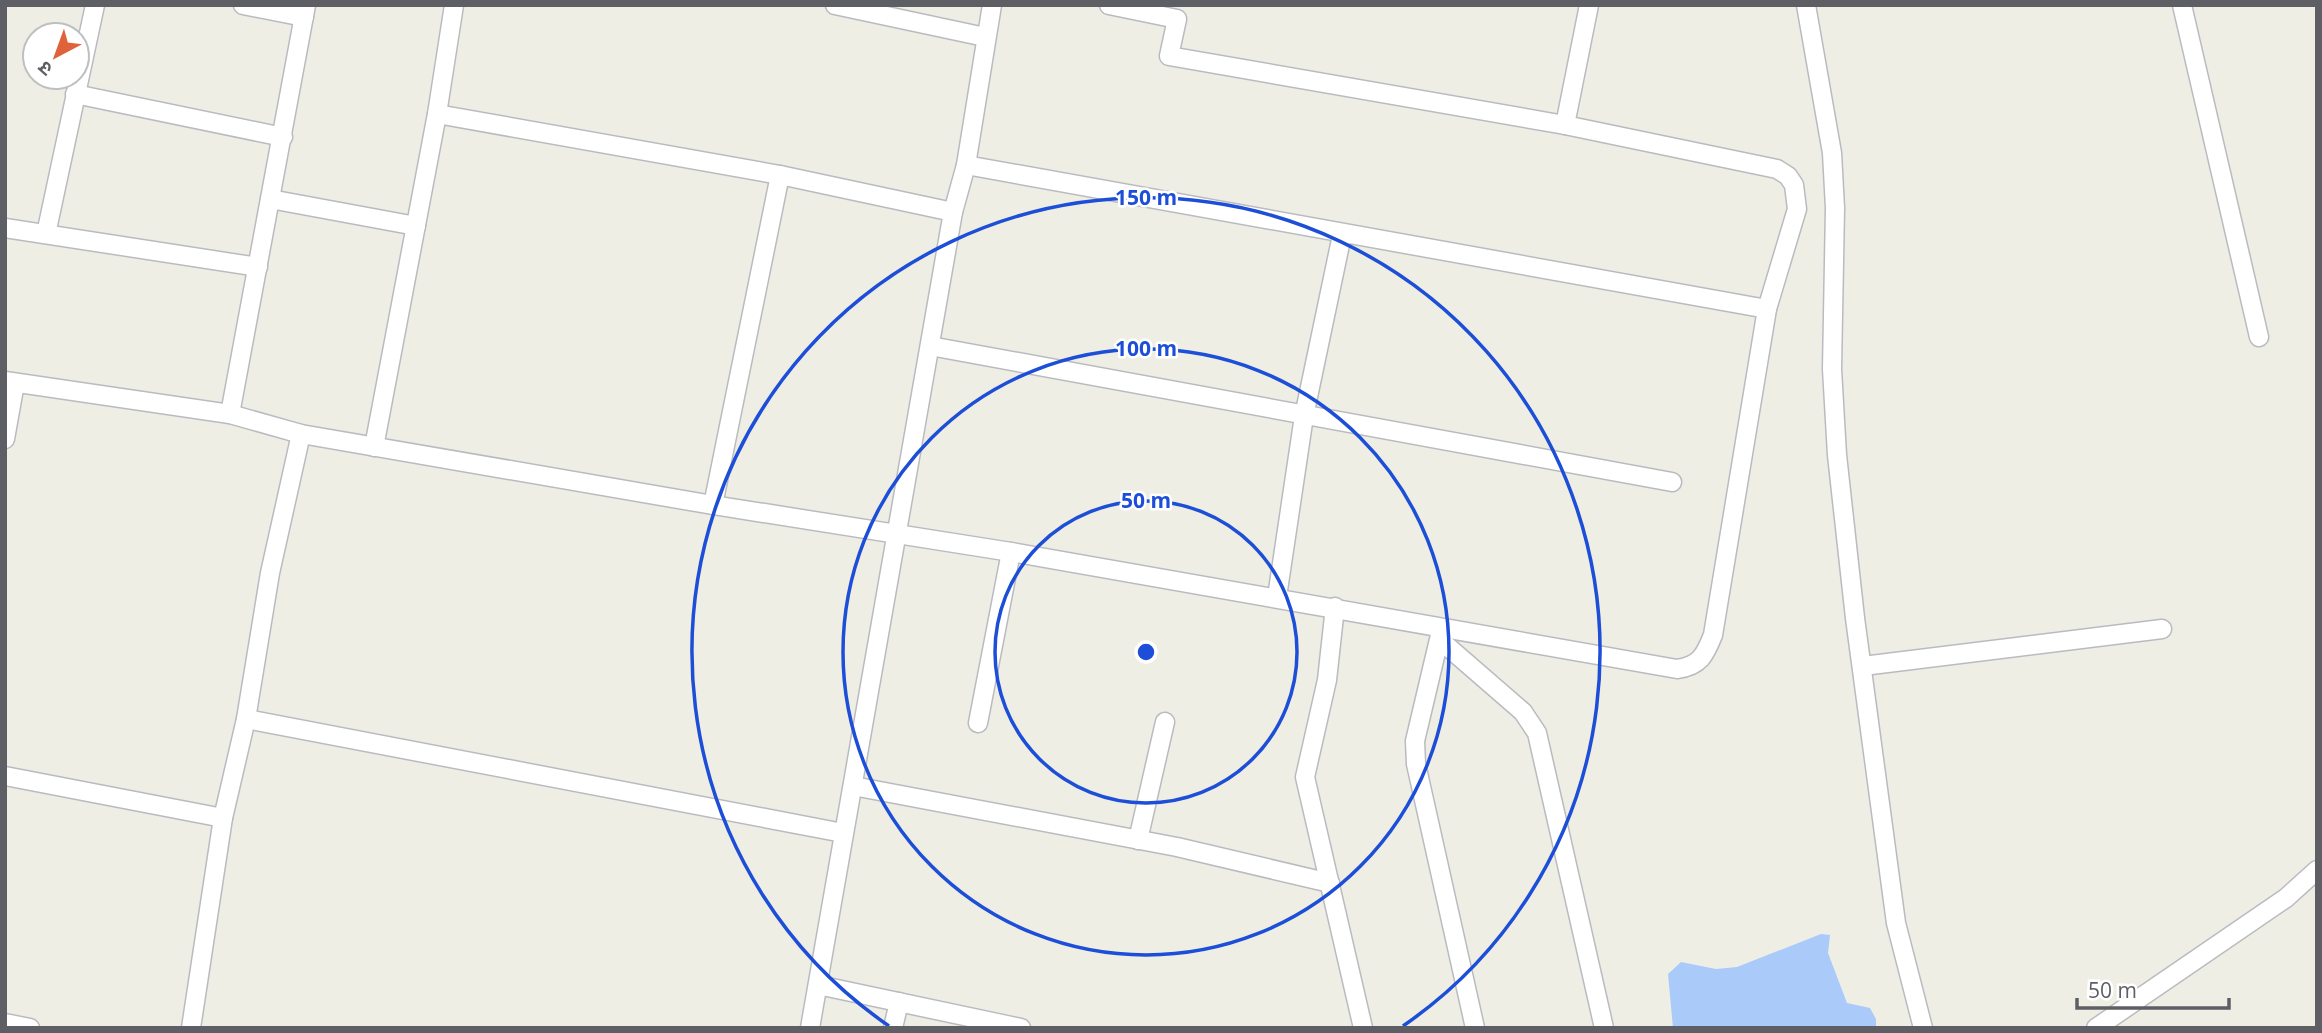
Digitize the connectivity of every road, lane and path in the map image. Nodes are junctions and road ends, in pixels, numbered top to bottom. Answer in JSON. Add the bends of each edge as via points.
{"nodes":[{"id":1,"x":95,"y":5,"type":"edge"},
{"id":2,"x":243,"y":5,"type":"edge"},
{"id":3,"x":454,"y":5,"type":"edge"},
{"id":4,"x":835,"y":5,"type":"edge"},
{"id":5,"x":992,"y":5,"type":"edge"},
{"id":6,"x":1109,"y":5,"type":"edge"},
{"id":7,"x":1589,"y":5,"type":"edge"},
{"id":8,"x":1806,"y":5,"type":"edge"},
{"id":9,"x":2182,"y":5,"type":"edge"},
{"id":10,"x":305,"y":11,"type":"edge"},
{"id":11,"x":1179,"y":12,"type":"edge"},
{"id":12,"x":985,"y":37,"type":"junction"},
{"id":13,"x":75,"y":94,"type":"junction"},
{"id":14,"x":437,"y":114,"type":"junction"},
{"id":15,"x":1565,"y":125,"type":"junction"},
{"id":16,"x":283,"y":137,"type":"junction"},
{"id":17,"x":966,"y":165,"type":"junction"},
{"id":18,"x":780,"y":175,"type":"junction"},
{"id":19,"x":270,"y":199,"type":"junction"},
{"id":20,"x":953,"y":212,"type":"junction"},
{"id":21,"x":416,"y":226,"type":"junction"},
{"id":22,"x":5,"y":229,"type":"edge"},
{"id":23,"x":46,"y":234,"type":"junction"},
{"id":24,"x":1342,"y":235,"type":"junction"},
{"id":25,"x":258,"y":267,"type":"junction"},
{"id":26,"x":1767,"y":310,"type":"junction"},
{"id":27,"x":2259,"y":337,"type":"dead end"},
{"id":28,"x":930,"y":346,"type":"junction"},
{"id":29,"x":10,"y":382,"type":"edge"},
{"id":30,"x":230,"y":414,"type":"junction"},
{"id":31,"x":1304,"y":416,"type":"junction"},
{"id":32,"x":301,"y":435,"type":"junction"},
{"id":33,"x":5,"y":439,"type":"edge"},
{"id":34,"x":374,"y":447,"type":"junction"},
{"id":35,"x":1672,"y":482,"type":"dead end"},
{"id":36,"x":713,"y":505,"type":"junction"},
{"id":37,"x":899,"y":533,"type":"junction"},
{"id":38,"x":1011,"y":552,"type":"junction"},
{"id":39,"x":1277,"y":597,"type":"junction"},
{"id":40,"x":1335,"y":607,"type":"junction"},
{"id":41,"x":2162,"y":629,"type":"dead end"},
{"id":42,"x":1441,"y":633,"type":"junction"},
{"id":43,"x":1863,"y":666,"type":"junction"},
{"id":44,"x":246,"y":719,"type":"junction"},
{"id":45,"x":1164,"y":722,"type":"dead end"},
{"id":46,"x":978,"y":723,"type":"dead end"},
{"id":47,"x":5,"y":776,"type":"edge"},
{"id":48,"x":853,"y":786,"type":"junction"},
{"id":49,"x":223,"y":818,"type":"junction"},
{"id":50,"x":843,"y":833,"type":"junction"},
{"id":51,"x":1138,"y":839,"type":"junction"},
{"id":52,"x":2317,"y":870,"type":"edge"},
{"id":53,"x":1330,"y":883,"type":"junction"},
{"id":54,"x":818,"y":985,"type":"junction"},
{"id":55,"x":899,"y":1002,"type":"junction"},
{"id":56,"x":5,"y":1023,"type":"edge"},
{"id":57,"x":30,"y":1028,"type":"edge"},
{"id":58,"x":191,"y":1028,"type":"edge"},
{"id":59,"x":810,"y":1028,"type":"edge"},
{"id":60,"x":893,"y":1028,"type":"edge"},
{"id":61,"x":1021,"y":1028,"type":"edge"},
{"id":62,"x":1363,"y":1028,"type":"edge"},
{"id":63,"x":1475,"y":1028,"type":"edge"},
{"id":64,"x":1604,"y":1028,"type":"edge"},
{"id":65,"x":1923,"y":1028,"type":"edge"},
{"id":66,"x":2096,"y":1028,"type":"edge"}],
"edges":[{"from":1,"to":13,"type":"street"},
{"from":2,"to":10,"type":"street"},
{"from":3,"to":14,"type":"street"},
{"from":4,"to":12,"type":"street"},
{"from":5,"to":12,"type":"street"},
{"from":6,"to":11,"type":"street"},
{"from":7,"to":15,"type":"street"},
{"from":8,"to":43,"type":"street","via":[[1832,153],[1832,369],[1837,455]]},
{"from":9,"to":27,"type":"street"},
{"from":10,"to":16,"type":"street"},
{"from":11,"to":15,"type":"street","via":[[1169,56]]},
{"from":12,"to":17,"type":"street"},
{"from":13,"to":16,"type":"street"},
{"from":13,"to":23,"type":"street"},
{"from":14,"to":18,"type":"street"},
{"from":14,"to":21,"type":"street"},
{"from":15,"to":26,"type":"street","via":[[1777,169],[1788,176],[1797,209]]},
{"from":16,"to":19,"type":"street"},
{"from":17,"to":20,"type":"street"},
{"from":17,"to":24,"type":"street"},
{"from":18,"to":20,"type":"street"},
{"from":18,"to":36,"type":"street"},
{"from":19,"to":21,"type":"street"},
{"from":19,"to":25,"type":"street"},
{"from":20,"to":28,"type":"street"},
{"from":21,"to":34,"type":"street"},
{"from":22,"to":23,"type":"street"},
{"from":23,"to":25,"type":"street"},
{"from":24,"to":26,"type":"street"},
{"from":24,"to":31,"type":"street"},
{"from":25,"to":30,"type":"street"},
{"from":26,"to":42,"type":"street","via":[[1713,635],[1705,656],[1693,666],[1677,668]]},
{"from":28,"to":31,"type":"street"},
{"from":28,"to":37,"type":"street"},
{"from":29,"to":30,"type":"street"},
{"from":29,"to":33,"type":"street"},
{"from":30,"to":32,"type":"street"},
{"from":31,"to":35,"type":"street"},
{"from":31,"to":39,"type":"street"},
{"from":32,"to":34,"type":"street"},
{"from":32,"to":44,"type":"street","via":[[270,573]]},
{"from":34,"to":36,"type":"street"},
{"from":36,"to":37,"type":"street"},
{"from":37,"to":38,"type":"street"},
{"from":37,"to":48,"type":"street"},
{"from":38,"to":39,"type":"street"},
{"from":38,"to":46,"type":"street"},
{"from":39,"to":40,"type":"street"},
{"from":40,"to":42,"type":"street"},
{"from":40,"to":53,"type":"street","via":[[1326,680],[1305,777]]},
{"from":41,"to":43,"type":"street"},
{"from":42,"to":63,"type":"street","via":[[1415,741],[1416,764]]},
{"from":42,"to":64,"type":"street","via":[[1523,712],[1537,733]]},
{"from":43,"to":65,"type":"street","via":[[1896,923]]},
{"from":44,"to":49,"type":"street"},
{"from":44,"to":50,"type":"street"},
{"from":45,"to":51,"type":"street"},
{"from":47,"to":49,"type":"street"},
{"from":48,"to":50,"type":"street"},
{"from":48,"to":51,"type":"street"},
{"from":49,"to":58,"type":"street"},
{"from":50,"to":54,"type":"street"},
{"from":51,"to":53,"type":"street"},
{"from":52,"to":66,"type":"street","via":[[2286,898]]},
{"from":53,"to":62,"type":"street"},
{"from":54,"to":55,"type":"street"},
{"from":54,"to":59,"type":"street"},
{"from":55,"to":60,"type":"street"},
{"from":55,"to":61,"type":"street"},
{"from":56,"to":57,"type":"street"}]}
